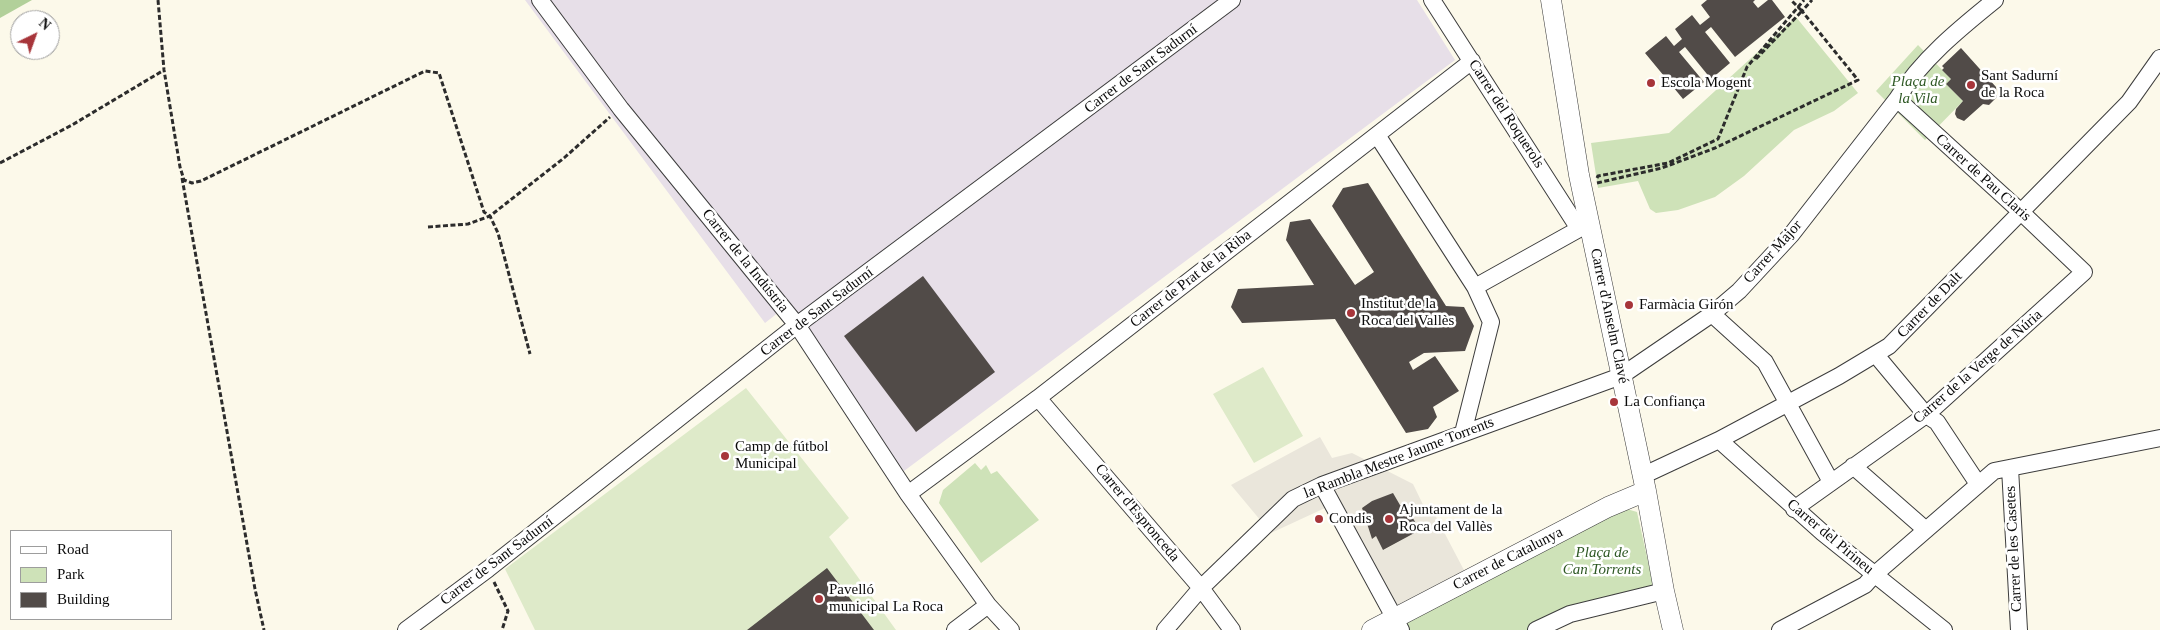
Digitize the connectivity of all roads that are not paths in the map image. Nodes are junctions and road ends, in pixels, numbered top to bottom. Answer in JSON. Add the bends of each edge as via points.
{"nodes":[{"id":1,"x":540,"y":0,"type":"edge"},
{"id":2,"x":1232,"y":0,"type":"edge"},
{"id":3,"x":1432,"y":0,"type":"edge"},
{"id":4,"x":1551,"y":0,"type":"edge"},
{"id":5,"x":1995,"y":0,"type":"edge"},
{"id":6,"x":2160,"y":58,"type":"edge"},
{"id":7,"x":1472,"y":61,"type":"junction"},
{"id":8,"x":1896,"y":99,"type":"junction"},
{"id":9,"x":1377,"y":135,"type":"junction"},
{"id":10,"x":2021,"y":212,"type":"junction"},
{"id":11,"x":1584,"y":226,"type":"junction"},
{"id":12,"x":2084,"y":272,"type":"joint"},
{"id":13,"x":1475,"y":287,"type":"junction"},
{"id":14,"x":1712,"y":314,"type":"junction"},
{"id":15,"x":797,"y":325,"type":"junction"},
{"id":16,"x":1876,"y":355,"type":"junction"},
{"id":17,"x":1621,"y":376,"type":"junction"},
{"id":18,"x":1038,"y":398,"type":"junction"},
{"id":19,"x":1789,"y":403,"type":"junction"},
{"id":20,"x":1926,"y":415,"type":"junction"},
{"id":21,"x":1463,"y":434,"type":"junction"},
{"id":22,"x":2160,"y":438,"type":"edge"},
{"id":23,"x":1719,"y":440,"type":"junction"},
{"id":24,"x":1853,"y":466,"type":"junction"},
{"id":25,"x":2010,"y":468,"type":"junction"},
{"id":26,"x":1831,"y":482,"type":"junction"},
{"id":27,"x":1322,"y":484,"type":"junction"},
{"id":28,"x":1644,"y":484,"type":"junction"},
{"id":29,"x":1978,"y":484,"type":"junction"},
{"id":30,"x":908,"y":494,"type":"junction"},
{"id":31,"x":1794,"y":508,"type":"junction"},
{"id":32,"x":1926,"y":530,"type":"junction"},
{"id":33,"x":1874,"y":574,"type":"junction"},
{"id":34,"x":1201,"y":588,"type":"junction"},
{"id":35,"x":1664,"y":591,"type":"junction"},
{"id":36,"x":988,"y":605,"type":"junction"},
{"id":37,"x":1398,"y":624,"type":"edge"},
{"id":38,"x":1539,"y":629,"type":"edge"},
{"id":39,"x":406,"y":630,"type":"edge"},
{"id":40,"x":955,"y":630,"type":"edge"},
{"id":41,"x":998,"y":630,"type":"edge"},
{"id":42,"x":1011,"y":630,"type":"edge"},
{"id":43,"x":1165,"y":630,"type":"edge"},
{"id":44,"x":1232,"y":630,"type":"edge"},
{"id":45,"x":1372,"y":630,"type":"edge"},
{"id":46,"x":1673,"y":630,"type":"edge"},
{"id":47,"x":1780,"y":630,"type":"edge"},
{"id":48,"x":1944,"y":630,"type":"edge"},
{"id":49,"x":2019,"y":630,"type":"edge"}],
"edges":[{"from":1,"to":15,"type":"street","name":"Carrer de la Indústria","via":[[621,109]]},
{"from":2,"to":15,"type":"street","name":"Carrer de Sant Sadurní"},
{"from":3,"to":7,"type":"street","name":"Carrer del Roquerols"},
{"from":4,"to":11,"type":"street","name":"Carrer d'Anselm Clavé"},
{"from":5,"to":8,"type":"street","via":[[1954,34],[1907,82]]},
{"from":6,"to":10,"type":"street","name":"Carrer de Dalt","via":[[2129,102]]},
{"from":7,"to":9,"type":"street","name":"Carrer de Prat de la Riba"},
{"from":7,"to":11,"type":"street","name":"Carrer del Roquerols"},
{"from":8,"to":10,"type":"street","name":"Carrer de Pau Claris"},
{"from":8,"to":14,"type":"street","name":"Carrer Major","via":[[1790,235]]},
{"from":9,"to":13,"type":"street"},
{"from":9,"to":18,"type":"street","name":"Carrer de Prat de la Riba"},
{"from":10,"to":12,"type":"street","name":"Carrer de Pau Claris"},
{"from":10,"to":16,"type":"street","name":"Carrer de Dalt","via":[[1889,346]]},
{"from":11,"to":13,"type":"street"},
{"from":11,"to":17,"type":"street","name":"Carrer d'Anselm Clavé"},
{"from":12,"to":20,"type":"street","name":"Carrer de la Verge de Núria"},
{"from":13,"to":21,"type":"street","via":[[1491,322]]},
{"from":14,"to":17,"type":"street","name":"Carrer Major"},
{"from":14,"to":19,"type":"street","via":[[1765,362]]},
{"from":15,"to":30,"type":"street","name":"Carrer de la Indústria"},
{"from":15,"to":39,"type":"street","name":"Carrer de Sant Sadurní"},
{"from":16,"to":19,"type":"street","name":"Carrer de Dalt"},
{"from":16,"to":20,"type":"street"},
{"from":17,"to":21,"type":"street","name":"la Rambla Mestre Jaume Torrents"},
{"from":17,"to":28,"type":"street","name":"Carrer d'Anselm Clavé"},
{"from":18,"to":30,"type":"street","name":"Carrer de Prat de la Riba"},
{"from":18,"to":34,"type":"street","name":"Carrer d'Espronceda"},
{"from":19,"to":23,"type":"street","name":"Carrer de Dalt"},
{"from":19,"to":26,"type":"street"},
{"from":20,"to":24,"type":"street","name":"Carrer de la Verge de Núria"},
{"from":20,"to":29,"type":"street","via":[[1937,422]]},
{"from":21,"to":27,"type":"street","name":"la Rambla Mestre Jaume Torrents"},
{"from":22,"to":25,"type":"street"},
{"from":23,"to":28,"type":"street","name":"Carrer de Dalt"},
{"from":23,"to":31,"type":"street","name":"Carrer del Pirineu"},
{"from":24,"to":26,"type":"street","name":"Carrer de la Verge de Núria"},
{"from":24,"to":32,"type":"street"},
{"from":25,"to":29,"type":"street","via":[[1994,471]]},
{"from":25,"to":49,"type":"street","name":"Carrer de les Casetes"},
{"from":26,"to":31,"type":"street","name":"Carrer de la Verge de Núria"},
{"from":27,"to":34,"type":"street","name":"la Rambla Mestre Jaume Torrents","via":[[1293,499]]},
{"from":27,"to":37,"type":"street"},
{"from":28,"to":35,"type":"street","name":"Carrer d'Anselm Clavé"},
{"from":28,"to":37,"type":"street","name":"Carrer de Catalunya"},
{"from":29,"to":32,"type":"street"},
{"from":30,"to":36,"type":"street","name":"Carrer de la Indústria"},
{"from":31,"to":33,"type":"street","name":"Carrer del Pirineu"},
{"from":32,"to":33,"type":"street"},
{"from":33,"to":47,"type":"street","via":[[1865,585]]},
{"from":33,"to":48,"type":"street","name":"Carrer del Pirineu"},
{"from":34,"to":43,"type":"street","name":"la Rambla Mestre Jaume Torrents"},
{"from":34,"to":44,"type":"street","name":"Carrer d'Espronceda"},
{"from":35,"to":38,"type":"street","via":[[1570,614]]},
{"from":35,"to":46,"type":"street","name":"Carrer d'Anselm Clavé"},
{"from":36,"to":40,"type":"street"},
{"from":36,"to":41,"type":"street","name":"Carrer de la Indústria"},
{"from":36,"to":42,"type":"street","name":"Carrer de la Indústria"},
{"from":37,"to":45,"type":"street","name":"Carrer de Catalunya"}]}
